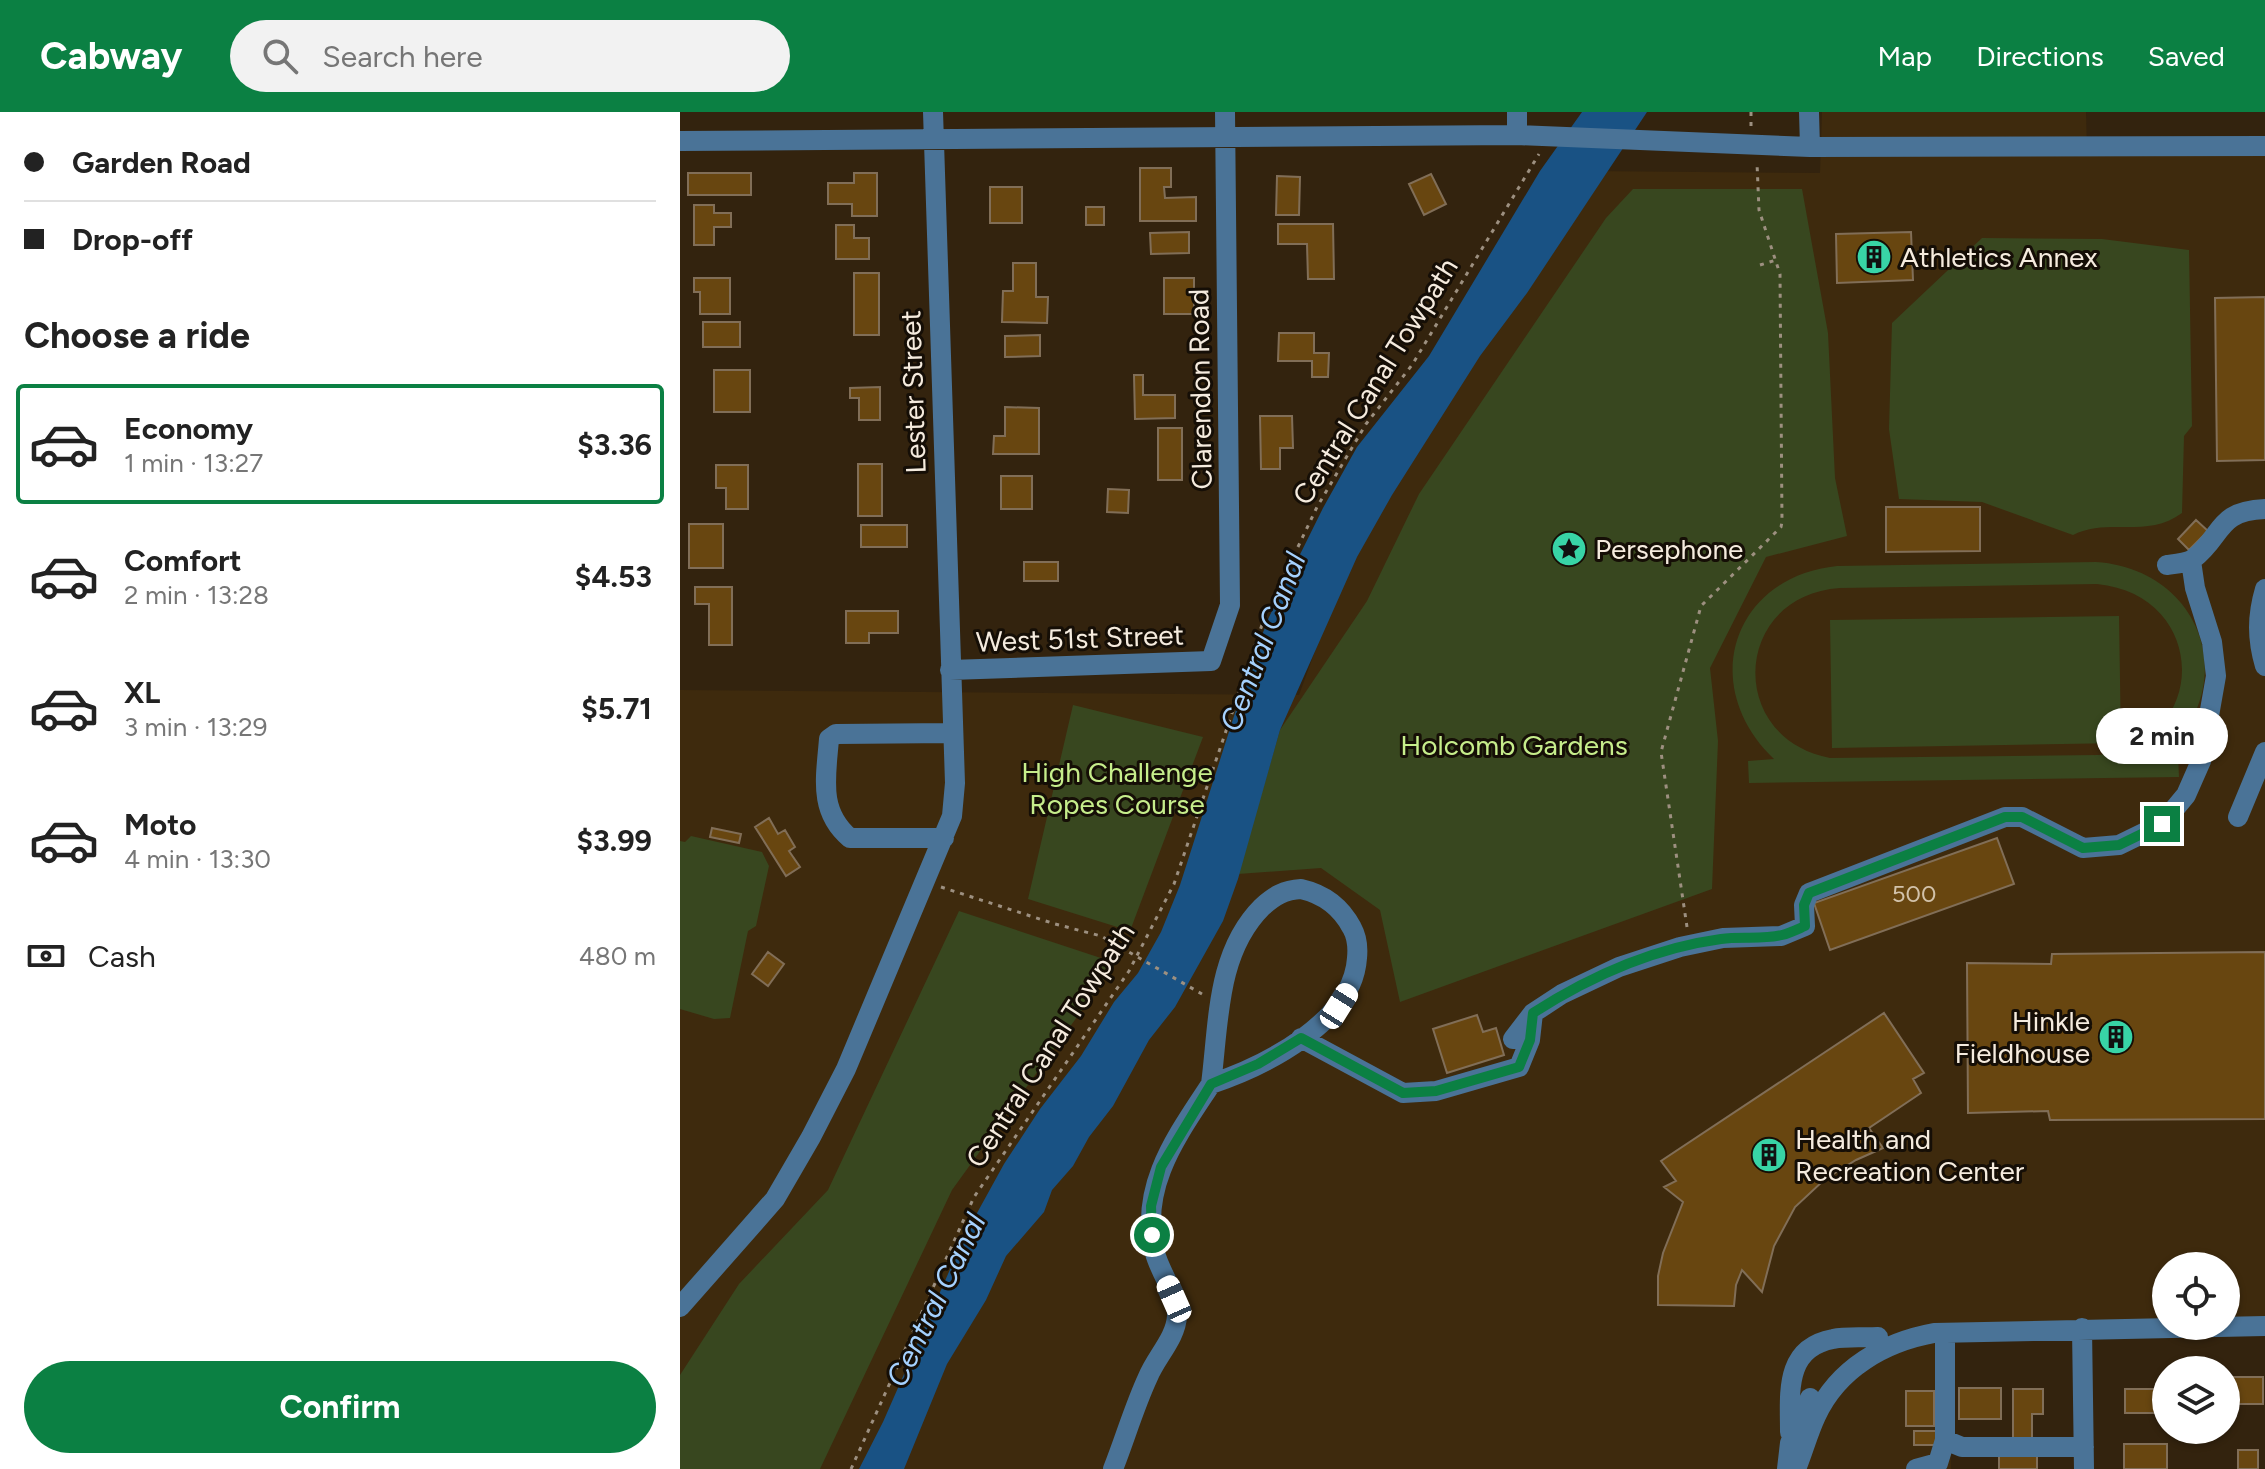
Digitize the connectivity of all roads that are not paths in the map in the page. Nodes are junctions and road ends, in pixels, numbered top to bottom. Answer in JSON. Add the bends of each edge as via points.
{"nodes":[{"id":1,"x":933,"y":112,"type":"edge"},
{"id":2,"x":1225,"y":112,"type":"edge"},
{"id":3,"x":1517,"y":112,"type":"edge"},
{"id":4,"x":1809,"y":112,"type":"edge"},
{"id":5,"x":1517,"y":135,"type":"junction"},
{"id":6,"x":1225,"y":138,"type":"junction"},
{"id":7,"x":934,"y":139,"type":"junction"},
{"id":8,"x":680,"y":141,"type":"edge"},
{"id":9,"x":2265,"y":146,"type":"edge"},
{"id":10,"x":1810,"y":147,"type":"junction"},
{"id":11,"x":2265,"y":509,"type":"edge"},
{"id":12,"x":2191,"y":561,"type":"junction"},
{"id":13,"x":2167,"y":565,"type":"dead end"},
{"id":14,"x":2265,"y":589,"type":"edge"},
{"id":15,"x":1211,"y":661,"type":"joint"},
{"id":16,"x":2265,"y":666,"type":"edge"},
{"id":17,"x":950,"y":670,"type":"junction"},
{"id":18,"x":952,"y":733,"type":"junction"},
{"id":19,"x":2265,"y":752,"type":"edge"},
{"id":20,"x":2238,"y":817,"type":"dead end"},
{"id":21,"x":944,"y":838,"type":"junction"},
{"id":22,"x":1533,"y":1013,"type":"junction"},
{"id":23,"x":1301,"y":1038,"type":"junction"},
{"id":24,"x":1513,"y":1039,"type":"dead end"},
{"id":25,"x":1211,"y":1084,"type":"junction"},
{"id":26,"x":680,"y":1307,"type":"edge"},
{"id":27,"x":2265,"y":1326,"type":"edge"},
{"id":28,"x":2082,"y":1328,"type":"junction"},
{"id":29,"x":1914,"y":1330,"type":"junction"},
{"id":30,"x":1990,"y":1331,"type":"junction"},
{"id":31,"x":1945,"y":1333,"type":"junction"},
{"id":32,"x":1878,"y":1337,"type":"junction"},
{"id":33,"x":1945,"y":1440,"type":"junction"},
{"id":34,"x":1790,"y":1443,"type":"junction"},
{"id":35,"x":2084,"y":1447,"type":"junction"},
{"id":36,"x":1113,"y":1469,"type":"edge"},
{"id":37,"x":1787,"y":1469,"type":"edge"},
{"id":38,"x":1796,"y":1469,"type":"edge"},
{"id":39,"x":1916,"y":1469,"type":"edge"},
{"id":40,"x":2084,"y":1469,"type":"edge"}],
"edges":[{"from":1,"to":7,"type":"street","name":"Lester Street"},
{"from":2,"to":6,"type":"street","name":"Clarendon Road"},
{"from":3,"to":5,"type":"street"},
{"from":4,"to":10,"type":"street"},
{"from":5,"to":6,"type":"street"},
{"from":5,"to":10,"type":"street"},
{"from":6,"to":7,"type":"street"},
{"from":6,"to":15,"type":"street","name":"Clarendon Road","via":[[1230,605]]},
{"from":7,"to":8,"type":"street"},
{"from":7,"to":17,"type":"street","name":"Lester Street"},
{"from":9,"to":10,"type":"street"},
{"from":11,"to":12,"type":"street","via":[[2243,510],[2226,520]]},
{"from":12,"to":13,"type":"street"},
{"from":12,"to":22,"type":"street","via":[[2216,676],[2201,761],[2186,795],[2162,824],[2119,845],[2083,848],[2022,817],[2005,817],[1809,893],[1805,926],[1781,936],[1689,945],[1619,967]]},
{"from":14,"to":16,"type":"street","via":[[2258,633]]},
{"from":15,"to":17,"type":"street","name":"West 51st Street"},
{"from":17,"to":18,"type":"street","name":"Lester Street"},
{"from":18,"to":21,"type":"street","name":"Lester Street","via":[[955,783]]},
{"from":18,"to":21,"type":"street","via":[[836,734],[829,739],[824,791],[827,810],[850,838]]},
{"from":19,"to":20,"type":"street"},
{"from":21,"to":26,"type":"street","name":"Lester Street","via":[[846,1069],[804,1150],[775,1199]]},
{"from":22,"to":23,"type":"street","via":[[1519,1067],[1436,1091],[1403,1093]]},
{"from":22,"to":24,"type":"street"},
{"from":23,"to":25,"type":"street"},
{"from":23,"to":25,"type":"street","via":[[1339,1006],[1354,975],[1357,952],[1355,935],[1341,912],[1320,894],[1296,889],[1268,902],[1233,949]]},
{"from":25,"to":36,"type":"street","via":[[1165,1158],[1154,1188],[1153,1243],[1177,1322],[1148,1377]]},
{"from":27,"to":28,"type":"street"},
{"from":28,"to":30,"type":"street"},
{"from":28,"to":35,"type":"street"},
{"from":29,"to":30,"type":"street","via":[[1961,1321]]},
{"from":29,"to":31,"type":"street"},
{"from":29,"to":32,"type":"street"},
{"from":29,"to":38,"type":"street","via":[[1860,1362],[1837,1386],[1816,1415]]},
{"from":30,"to":31,"type":"street"},
{"from":31,"to":33,"type":"street"},
{"from":32,"to":34,"type":"street","via":[[1821,1383]]},
{"from":32,"to":34,"type":"street","via":[[1833,1339],[1809,1348],[1797,1362],[1790,1393]]},
{"from":33,"to":35,"type":"street","via":[[1962,1447]]},
{"from":33,"to":39,"type":"street","via":[[1938,1463]]},
{"from":34,"to":37,"type":"street"},
{"from":35,"to":40,"type":"street"}]}
